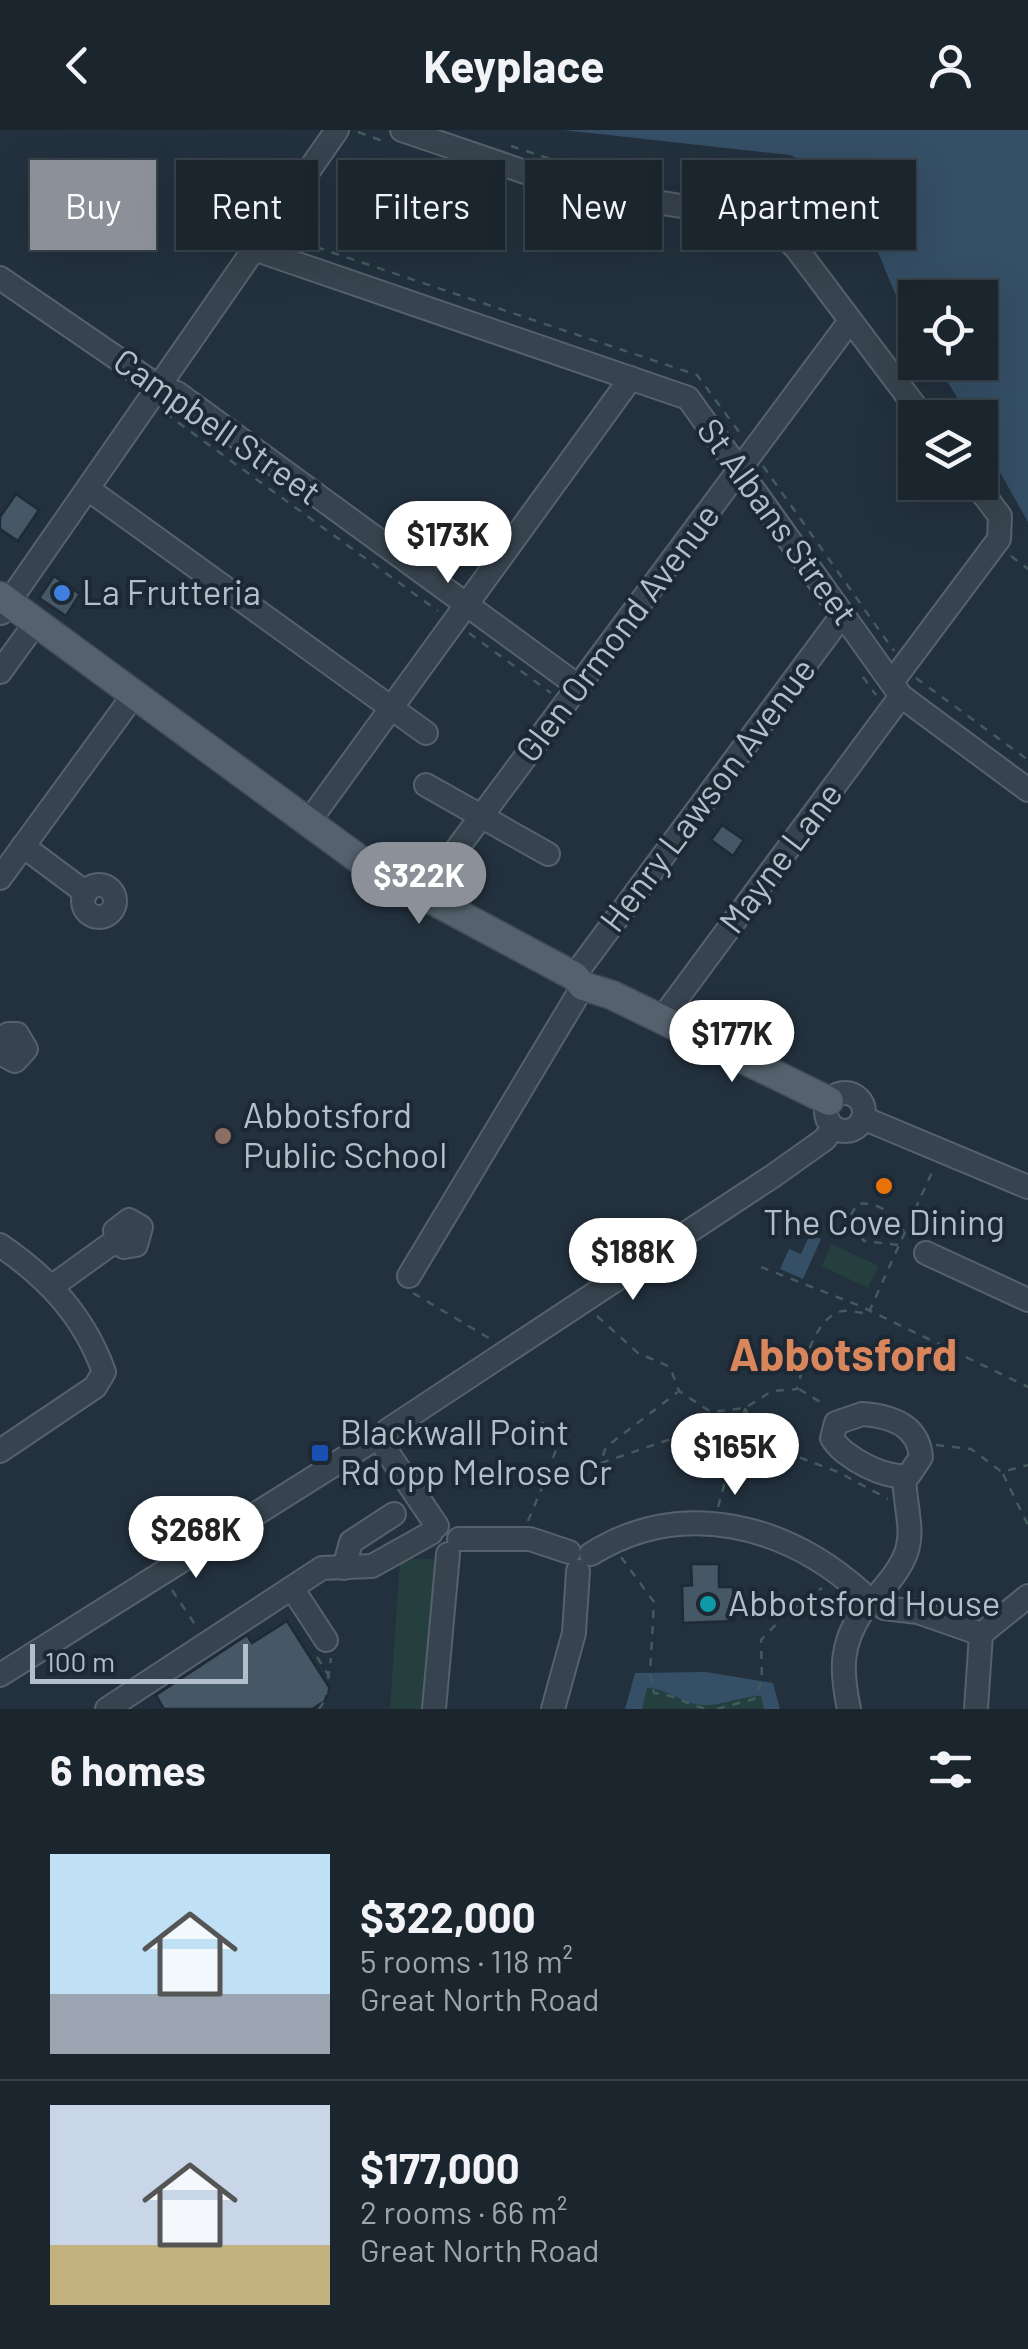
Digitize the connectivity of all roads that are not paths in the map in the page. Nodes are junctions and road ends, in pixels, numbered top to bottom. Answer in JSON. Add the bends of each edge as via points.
{"nodes":[{"id":1,"x":337,"y":130,"type":"edge"},
{"id":2,"x":402,"y":130,"type":"edge"},
{"id":3,"x":316,"y":160,"type":"edge"},
{"id":4,"x":253,"y":250,"type":"edge"},
{"id":5,"x":257,"y":250,"type":"edge"},
{"id":6,"x":0,"y":278,"type":"edge"},
{"id":7,"x":850,"y":321,"type":"junction"},
{"id":8,"x":631,"y":378,"type":"junction"},
{"id":9,"x":158,"y":387,"type":"junction"},
{"id":10,"x":910,"y":400,"type":"edge"},
{"id":11,"x":751,"y":467,"type":"junction"},
{"id":12,"x":88,"y":488,"type":"junction"},
{"id":13,"x":988,"y":500,"type":"edge"},
{"id":14,"x":3,"y":606,"type":"edge"},
{"id":15,"x":460,"y":613,"type":"junction"},
{"id":16,"x":842,"y":614,"type":"junction"},
{"id":17,"x":33,"y":626,"type":"junction"},
{"id":18,"x":0,"y":672,"type":"edge"},
{"id":19,"x":901,"y":678,"type":"junction"},
{"id":20,"x":578,"y":686,"type":"junction"},
{"id":21,"x":133,"y":696,"type":"junction"},
{"id":22,"x":391,"y":708,"type":"junction"},
{"id":23,"x":426,"y":733,"type":"dead end"},
{"id":24,"x":426,"y":785,"type":"dead end"},
{"id":25,"x":1028,"y":790,"type":"edge"},
{"id":26,"x":482,"y":816,"type":"junction"},
{"id":27,"x":307,"y":824,"type":"junction"},
{"id":28,"x":23,"y":846,"type":"junction"},
{"id":29,"x":548,"y":854,"type":"dead end"},
{"id":30,"x":0,"y":878,"type":"edge"},
{"id":31,"x":86,"y":893,"type":"dead end"},
{"id":32,"x":422,"y":896,"type":"junction"},
{"id":33,"x":579,"y":981,"type":"junction"},
{"id":34,"x":661,"y":1020,"type":"junction"},
{"id":35,"x":0,"y":1041,"type":"edge"},
{"id":36,"x":0,"y":1054,"type":"edge"},
{"id":37,"x":831,"y":1114,"type":"junction"},
{"id":38,"x":863,"y":1118,"type":"junction"},
{"id":39,"x":1028,"y":1187,"type":"edge"},
{"id":40,"x":118,"y":1242,"type":"dead end"},
{"id":41,"x":0,"y":1246,"type":"edge"},
{"id":42,"x":926,"y":1253,"type":"dead end"},
{"id":43,"x":409,"y":1276,"type":"road end"},
{"id":44,"x":54,"y":1285,"type":"junction"},
{"id":45,"x":1028,"y":1300,"type":"edge"},
{"id":46,"x":381,"y":1441,"type":"junction"},
{"id":47,"x":0,"y":1451,"type":"edge"},
{"id":48,"x":901,"y":1489,"type":"junction"},
{"id":49,"x":394,"y":1514,"type":"dead end"},
{"id":50,"x":434,"y":1530,"type":"junction"},
{"id":51,"x":454,"y":1546,"type":"junction"},
{"id":52,"x":579,"y":1559,"type":"junction"},
{"id":53,"x":344,"y":1568,"type":"junction"},
{"id":54,"x":292,"y":1588,"type":"junction"},
{"id":55,"x":1028,"y":1596,"type":"edge"},
{"id":56,"x":868,"y":1597,"type":"junction"},
{"id":57,"x":982,"y":1634,"type":"junction"},
{"id":58,"x":326,"y":1640,"type":"dead end"},
{"id":59,"x":0,"y":1675,"type":"edge"},
{"id":60,"x":107,"y":1709,"type":"edge"},
{"id":61,"x":434,"y":1709,"type":"edge"},
{"id":62,"x":553,"y":1709,"type":"edge"},
{"id":63,"x":849,"y":1709,"type":"edge"},
{"id":64,"x":976,"y":1709,"type":"edge"}],
"edges":[{"from":1,"to":3,"type":"street"},
{"from":2,"to":7,"type":"street","via":[[575,188],[756,218],[796,248]]},
{"from":4,"to":9,"type":"street"},
{"from":5,"to":8,"type":"street","name":"St Albans Street"},
{"from":6,"to":9,"type":"street","name":"Campbell Street"},
{"from":7,"to":10,"type":"street"},
{"from":7,"to":11,"type":"street","name":"Glen Ormond Avenue"},
{"from":8,"to":11,"type":"street","name":"St Albans Street","via":[[688,398]]},
{"from":8,"to":15,"type":"street"},
{"from":9,"to":12,"type":"street"},
{"from":9,"to":15,"type":"street","name":"Campbell Street","via":[[177,393]]},
{"from":11,"to":16,"type":"street","name":"St Albans Street"},
{"from":11,"to":20,"type":"street","name":"Glen Ormond Avenue"},
{"from":12,"to":14,"type":"street"},
{"from":12,"to":22,"type":"street"},
{"from":13,"to":19,"type":"street","name":"Mayne Lane","via":[[1000,516],[999,539]]},
{"from":14,"to":17,"type":"main road"},
{"from":15,"to":20,"type":"street","name":"Campbell Street"},
{"from":15,"to":22,"type":"street"},
{"from":16,"to":19,"type":"street","name":"St Albans Street"},
{"from":16,"to":33,"type":"street","name":"Henry Lawson Avenue"},
{"from":17,"to":18,"type":"street"},
{"from":17,"to":21,"type":"main road"},
{"from":19,"to":25,"type":"street","name":"St Albans Street"},
{"from":19,"to":34,"type":"street","name":"Mayne Lane"},
{"from":20,"to":26,"type":"street","name":"Glen Ormond Avenue"},
{"from":21,"to":27,"type":"main road"},
{"from":21,"to":28,"type":"street"},
{"from":22,"to":23,"type":"street"},
{"from":22,"to":27,"type":"street"},
{"from":24,"to":26,"type":"street"},
{"from":26,"to":29,"type":"street"},
{"from":26,"to":32,"type":"street","name":"Glen Ormond Avenue"},
{"from":27,"to":32,"type":"main road"},
{"from":28,"to":30,"type":"street"},
{"from":28,"to":31,"type":"street"},
{"from":32,"to":33,"type":"main road"},
{"from":33,"to":34,"type":"main road"},
{"from":33,"to":43,"type":"street","name":"Henry Lawson Avenue"},
{"from":34,"to":37,"type":"main road"},
{"from":35,"to":36,"type":"street","via":[[17,1034],[26,1049],[15,1061]]},
{"from":37,"to":38,"type":"street","via":[[850,1130]]},
{"from":37,"to":38,"type":"street","via":[[838,1094],[851,1094],[863,1105]]},
{"from":37,"to":46,"type":"street","via":[[825,1139]]},
{"from":38,"to":39,"type":"street"},
{"from":40,"to":44,"type":"street"},
{"from":41,"to":44,"type":"street"},
{"from":42,"to":45,"type":"street"},
{"from":44,"to":47,"type":"street","via":[[104,1372],[96,1387]]},
{"from":46,"to":50,"type":"street"},
{"from":46,"to":59,"type":"street"},
{"from":48,"to":48,"type":"street","via":[[840,1450],[832,1438],[836,1423],[862,1414],[891,1419],[915,1435],[916,1467]]},
{"from":48,"to":56,"type":"street","via":[[913,1529],[906,1554]]},
{"from":49,"to":53,"type":"street","via":[[351,1542]]},
{"from":50,"to":51,"type":"street","via":[[452,1527]]},
{"from":50,"to":53,"type":"street","via":[[372,1566]]},
{"from":51,"to":52,"type":"street","via":[[530,1539]]},
{"from":51,"to":61,"type":"street"},
{"from":52,"to":56,"type":"street","via":[[625,1536],[684,1524],[734,1524],[820,1558]]},
{"from":52,"to":62,"type":"street","via":[[574,1633]]},
{"from":53,"to":54,"type":"street","via":[[322,1568]]},
{"from":54,"to":58,"type":"street"},
{"from":54,"to":60,"type":"street"},
{"from":55,"to":57,"type":"street"},
{"from":56,"to":57,"type":"street"},
{"from":56,"to":63,"type":"street","via":[[846,1636],[842,1661]]},
{"from":57,"to":64,"type":"street"}]}
